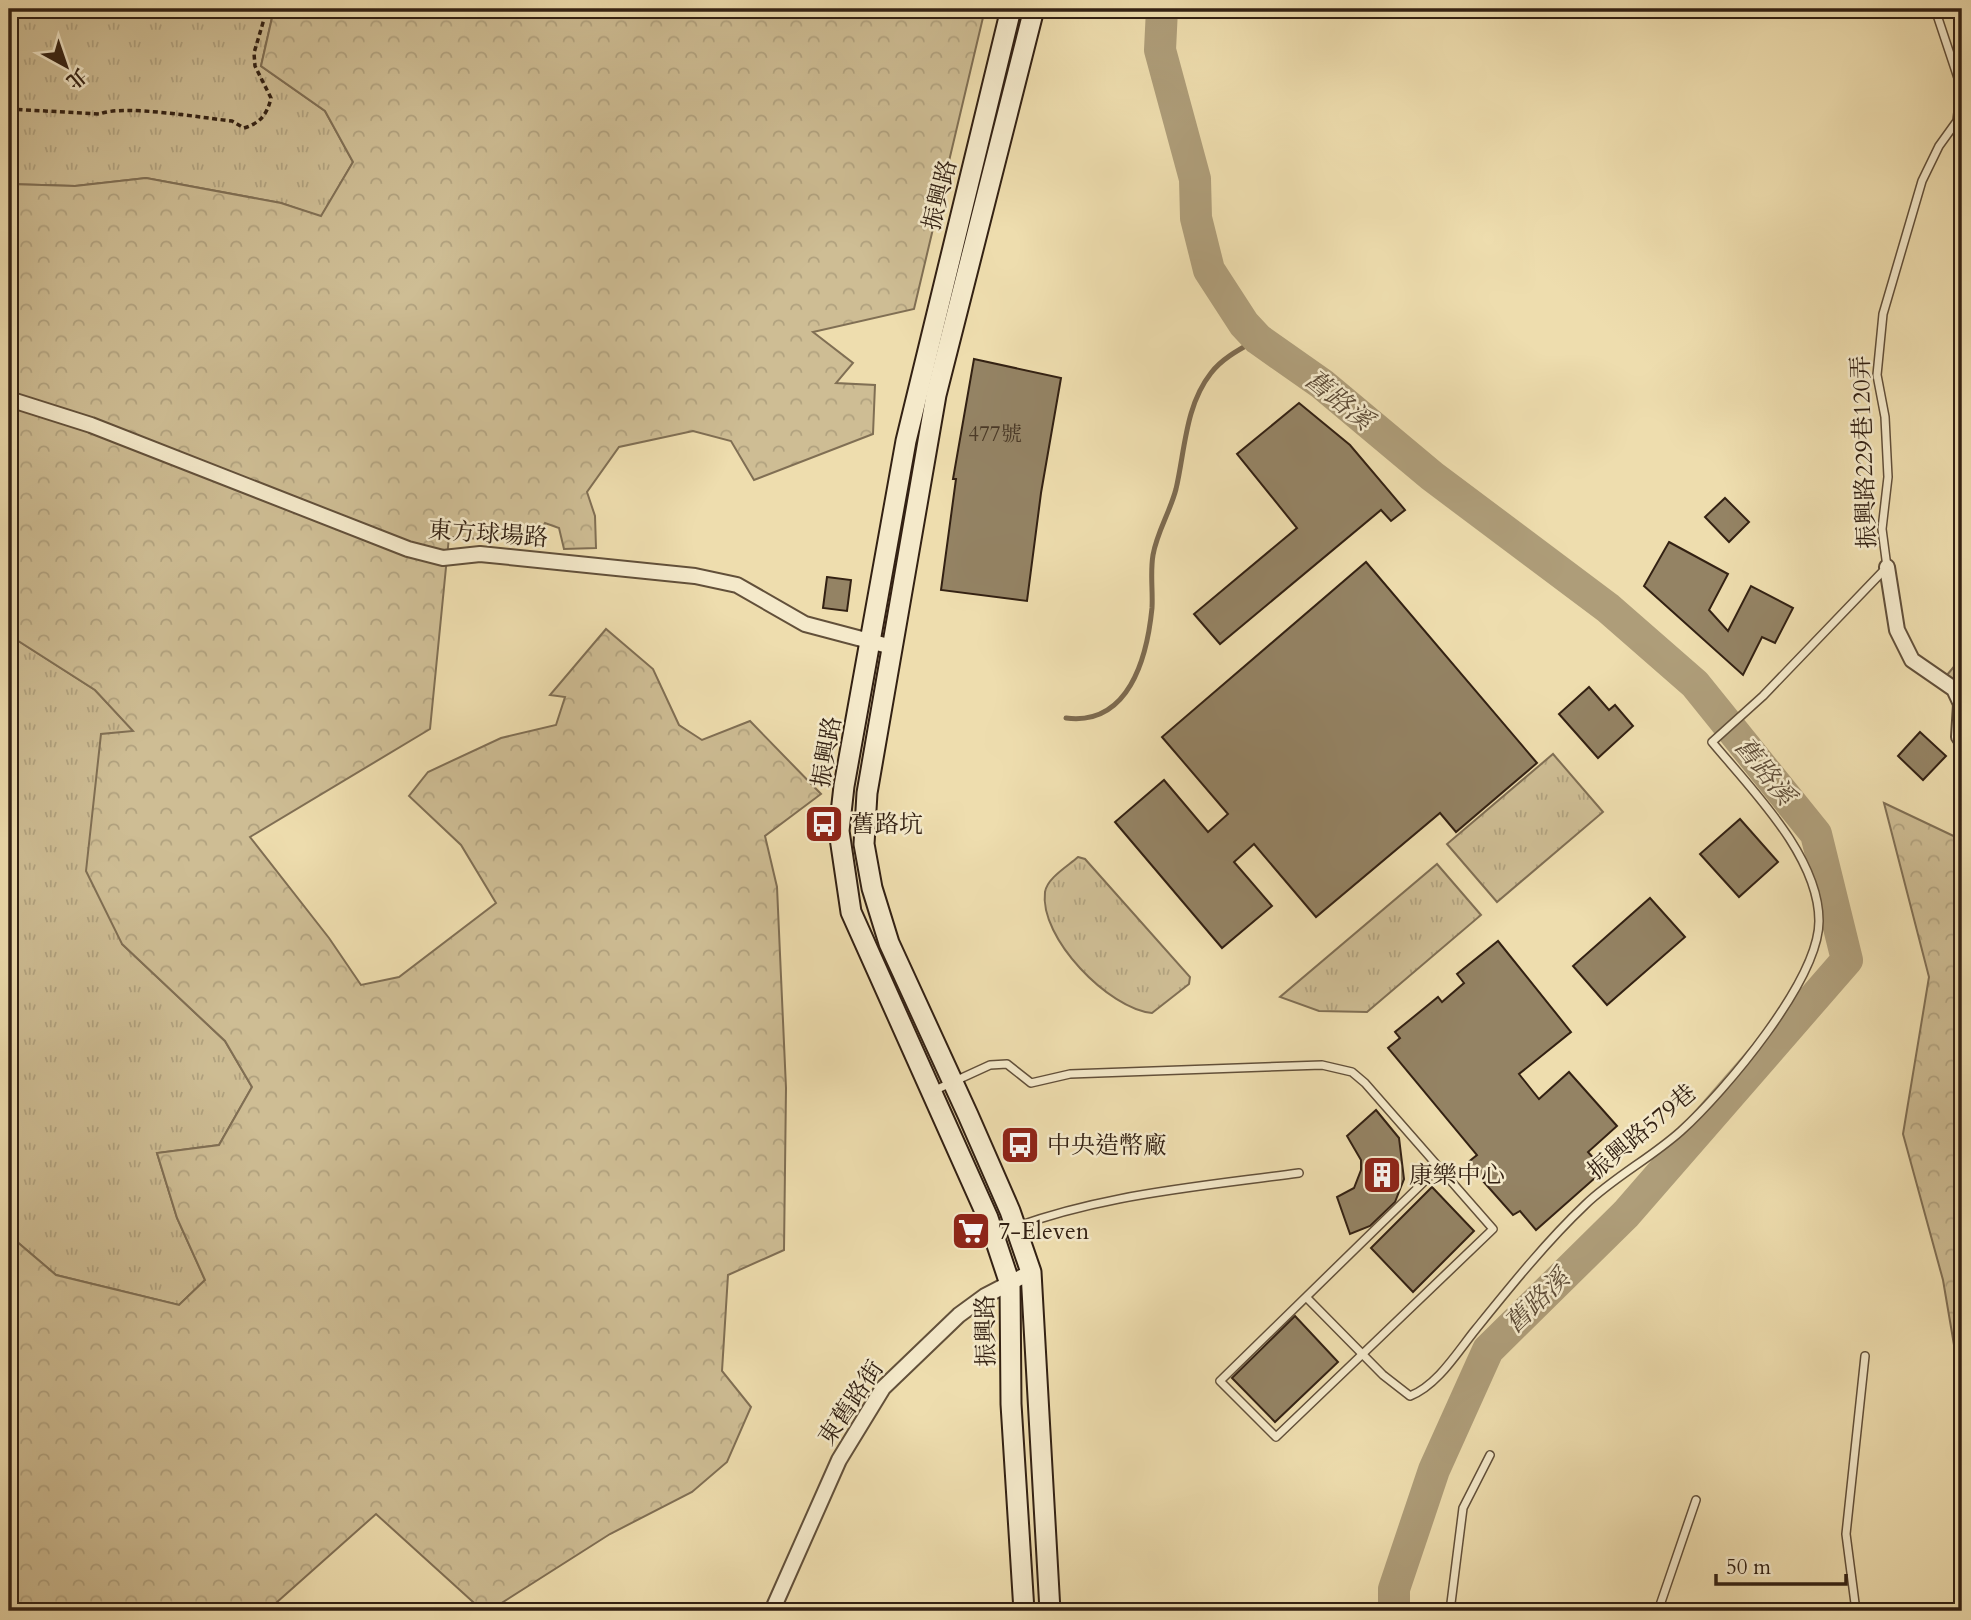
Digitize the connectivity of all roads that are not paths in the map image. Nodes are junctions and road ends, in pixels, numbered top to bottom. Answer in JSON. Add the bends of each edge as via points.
{"nodes":[{"id":1,"x":1011,"y":9,"type":"edge"},
{"id":2,"x":1034,"y":9,"type":"edge"},
{"id":3,"x":1935,"y":9,"type":"edge"},
{"id":4,"x":9,"y":399,"type":"edge"},
{"id":5,"x":1887,"y":567,"type":"junction"},
{"id":6,"x":872,"y":641,"type":"junction"},
{"id":7,"x":892,"y":647,"type":"junction"},
{"id":8,"x":1962,"y":740,"type":"edge"},
{"id":9,"x":1712,"y":742,"type":"joint"},
{"id":10,"x":954,"y":1082,"type":"junction"},
{"id":11,"x":931,"y":1092,"type":"junction"},
{"id":12,"x":1438,"y":1168,"type":"junction"},
{"id":13,"x":1300,"y":1174,"type":"dead end"},
{"id":14,"x":1015,"y":1227,"type":"junction"},
{"id":15,"x":994,"y":1236,"type":"junction"},
{"id":16,"x":1031,"y":1272,"type":"junction"},
{"id":17,"x":1010,"y":1284,"type":"junction"},
{"id":18,"x":1307,"y":1298,"type":"junction"},
{"id":19,"x":1363,"y":1354,"type":"junction"},
{"id":20,"x":1865,"y":1356,"type":"dead end"},
{"id":21,"x":1490,"y":1455,"type":"dead end"},
{"id":22,"x":1696,"y":1500,"type":"dead end"},
{"id":23,"x":772,"y":1611,"type":"edge"},
{"id":24,"x":1024,"y":1611,"type":"edge"},
{"id":25,"x":1050,"y":1611,"type":"edge"},
{"id":26,"x":1450,"y":1611,"type":"edge"},
{"id":27,"x":1658,"y":1611,"type":"edge"},
{"id":28,"x":1856,"y":1611,"type":"edge"}],
"edges":[{"from":1,"to":6,"type":"street","name":"振興路","via":[[906,442]]},
{"from":2,"to":7,"type":"street","name":"振興路","via":[[936,395]]},
{"from":3,"to":5,"type":"lane","name":"振興路229巷120弄","via":[[1961,87],[1957,121],[1938,146],[1922,181],[1883,314],[1877,376],[1885,417],[1888,477],[1882,529]]},
{"from":4,"to":6,"type":"street","name":"東方球場路","via":[[91,425],[408,549],[443,558],[480,554],[695,576],[737,585],[805,624]]},
{"from":5,"to":8,"type":"street","via":[[1897,630],[1912,660],[1954,689],[1961,704]]},
{"from":5,"to":9,"type":"lane","name":"振興路229巷120弄","via":[[1763,696]]},
{"from":6,"to":7,"type":"street","name":"東方球場路"},
{"from":6,"to":11,"type":"street","name":"振興路","via":[[845,786],[839,831],[842,866],[851,912]]},
{"from":7,"to":10,"type":"street","name":"振興路","via":[[867,793],[864,844],[889,943]]},
{"from":9,"to":19,"type":"lane","name":"振興路579巷","via":[[1770,812],[1807,869],[1819,920],[1816,945],[1796,986],[1728,1083],[1681,1132],[1585,1205],[1420,1392],[1410,1396]]},
{"from":10,"to":11,"type":"lane"},
{"from":10,"to":12,"type":"lane","via":[[990,1065],[1007,1064],[1031,1083],[1070,1074],[1337,1066],[1365,1083]]},
{"from":10,"to":14,"type":"street","name":"振興路"},
{"from":11,"to":15,"type":"street","name":"振興路"},
{"from":12,"to":18,"type":"lane"},
{"from":12,"to":19,"type":"lane","via":[[1493,1229]]},
{"from":13,"to":14,"type":"lane","via":[[1128,1196]]},
{"from":14,"to":15,"type":"lane"},
{"from":14,"to":16,"type":"street","name":"振興路"},
{"from":15,"to":17,"type":"street","name":"振興路"},
{"from":16,"to":17,"type":"street","name":"東舊路街"},
{"from":16,"to":25,"type":"street","name":"振興路"},
{"from":17,"to":23,"type":"street","name":"東舊路街","via":[[959,1315],[883,1388],[839,1460]]},
{"from":17,"to":24,"type":"street","name":"振興路","via":[[1011,1404]]},
{"from":18,"to":19,"type":"lane","name":"振興路579巷"},
{"from":18,"to":19,"type":"lane","via":[[1220,1381],[1276,1437]]},
{"from":20,"to":28,"type":"lane","via":[[1846,1534]]},
{"from":21,"to":26,"type":"lane","via":[[1463,1508]]},
{"from":22,"to":27,"type":"lane"}]}
